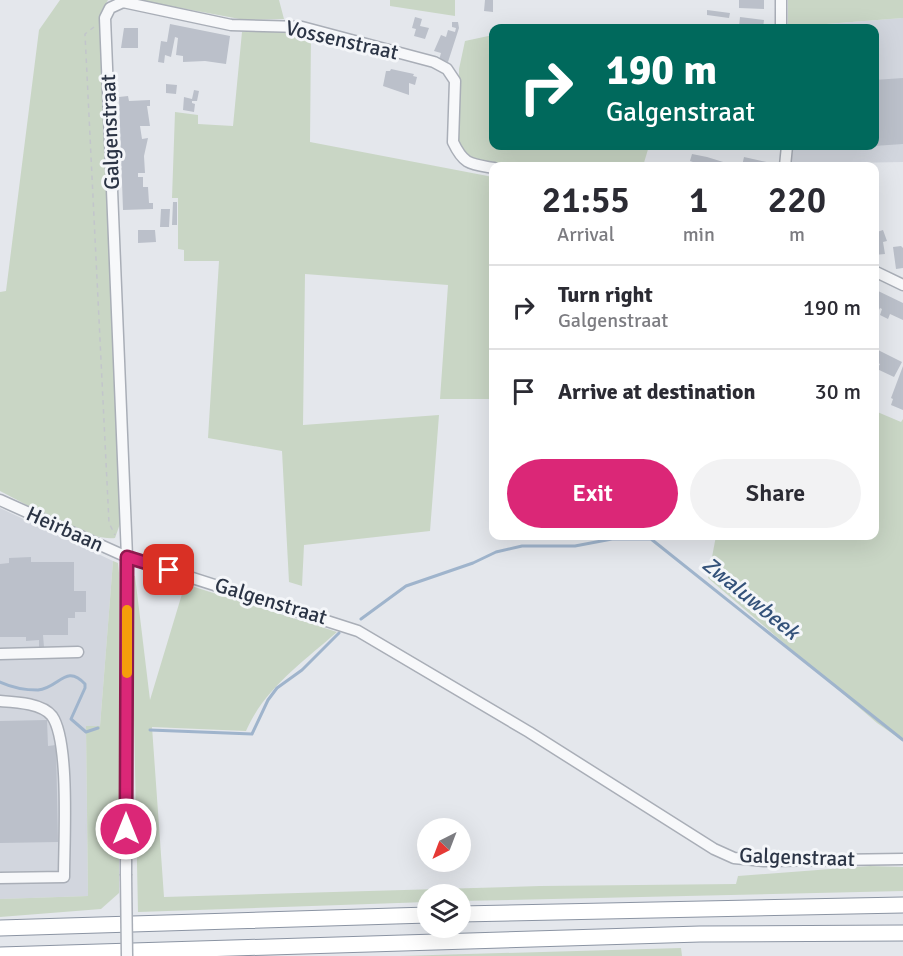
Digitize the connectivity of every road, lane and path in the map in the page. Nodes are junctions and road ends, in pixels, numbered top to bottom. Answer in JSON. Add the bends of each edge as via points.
{"nodes":[{"id":1,"x":781,"y":0,"type":"edge"},
{"id":2,"x":108,"y":13,"type":"junction"},
{"id":3,"x":781,"y":24,"type":"edge"},
{"id":4,"x":489,"y":167,"type":"edge"},
{"id":5,"x":879,"y":273,"type":"edge"},
{"id":6,"x":903,"y":285,"type":"edge"},
{"id":7,"x":0,"y":500,"type":"edge"},
{"id":8,"x":118,"y":540,"type":"dead end"},
{"id":9,"x":127,"y":557,"type":"junction"},
{"id":10,"x":78,"y":652,"type":"dead end"},
{"id":11,"x":0,"y":654,"type":"edge"},
{"id":12,"x":0,"y":701,"type":"edge"},
{"id":13,"x":903,"y":859,"type":"edge"},
{"id":14,"x":0,"y":878,"type":"edge"},
{"id":15,"x":903,"y":906,"type":"edge"},
{"id":16,"x":471,"y":914,"type":"edge"},
{"id":17,"x":417,"y":915,"type":"edge"},
{"id":18,"x":0,"y":928,"type":"edge"},
{"id":19,"x":903,"y":933,"type":"edge"},
{"id":20,"x":0,"y":955,"type":"edge"},
{"id":21,"x":127,"y":956,"type":"edge"}],
"edges":[{"from":1,"to":3,"type":"street"},
{"from":2,"to":4,"type":"street","name":"Vossenstraat","via":[[123,2],[231,25],[302,27],[434,62],[447,69],[455,81],[453,141],[457,150],[471,165]]},
{"from":2,"to":8,"type":"path","via":[[86,34],[109,523]]},
{"from":2,"to":9,"type":"street","name":"Galgenstraat"},
{"from":5,"to":6,"type":"street"},
{"from":7,"to":9,"type":"street","name":"Heirbaan"},
{"from":9,"to":13,"type":"street","name":"Galgenstraat","via":[[358,631],[734,858]]},
{"from":9,"to":21,"type":"street","name":"Heirbaan","bridge":true},
{"from":10,"to":11,"type":"street"},
{"from":12,"to":14,"type":"street","via":[[38,706],[51,714],[57,726],[62,748],[64,877]]},
{"from":15,"to":16,"type":"highway"},
{"from":17,"to":18,"type":"highway"},
{"from":19,"to":20,"type":"highway","via":[[700,934]]}]}
